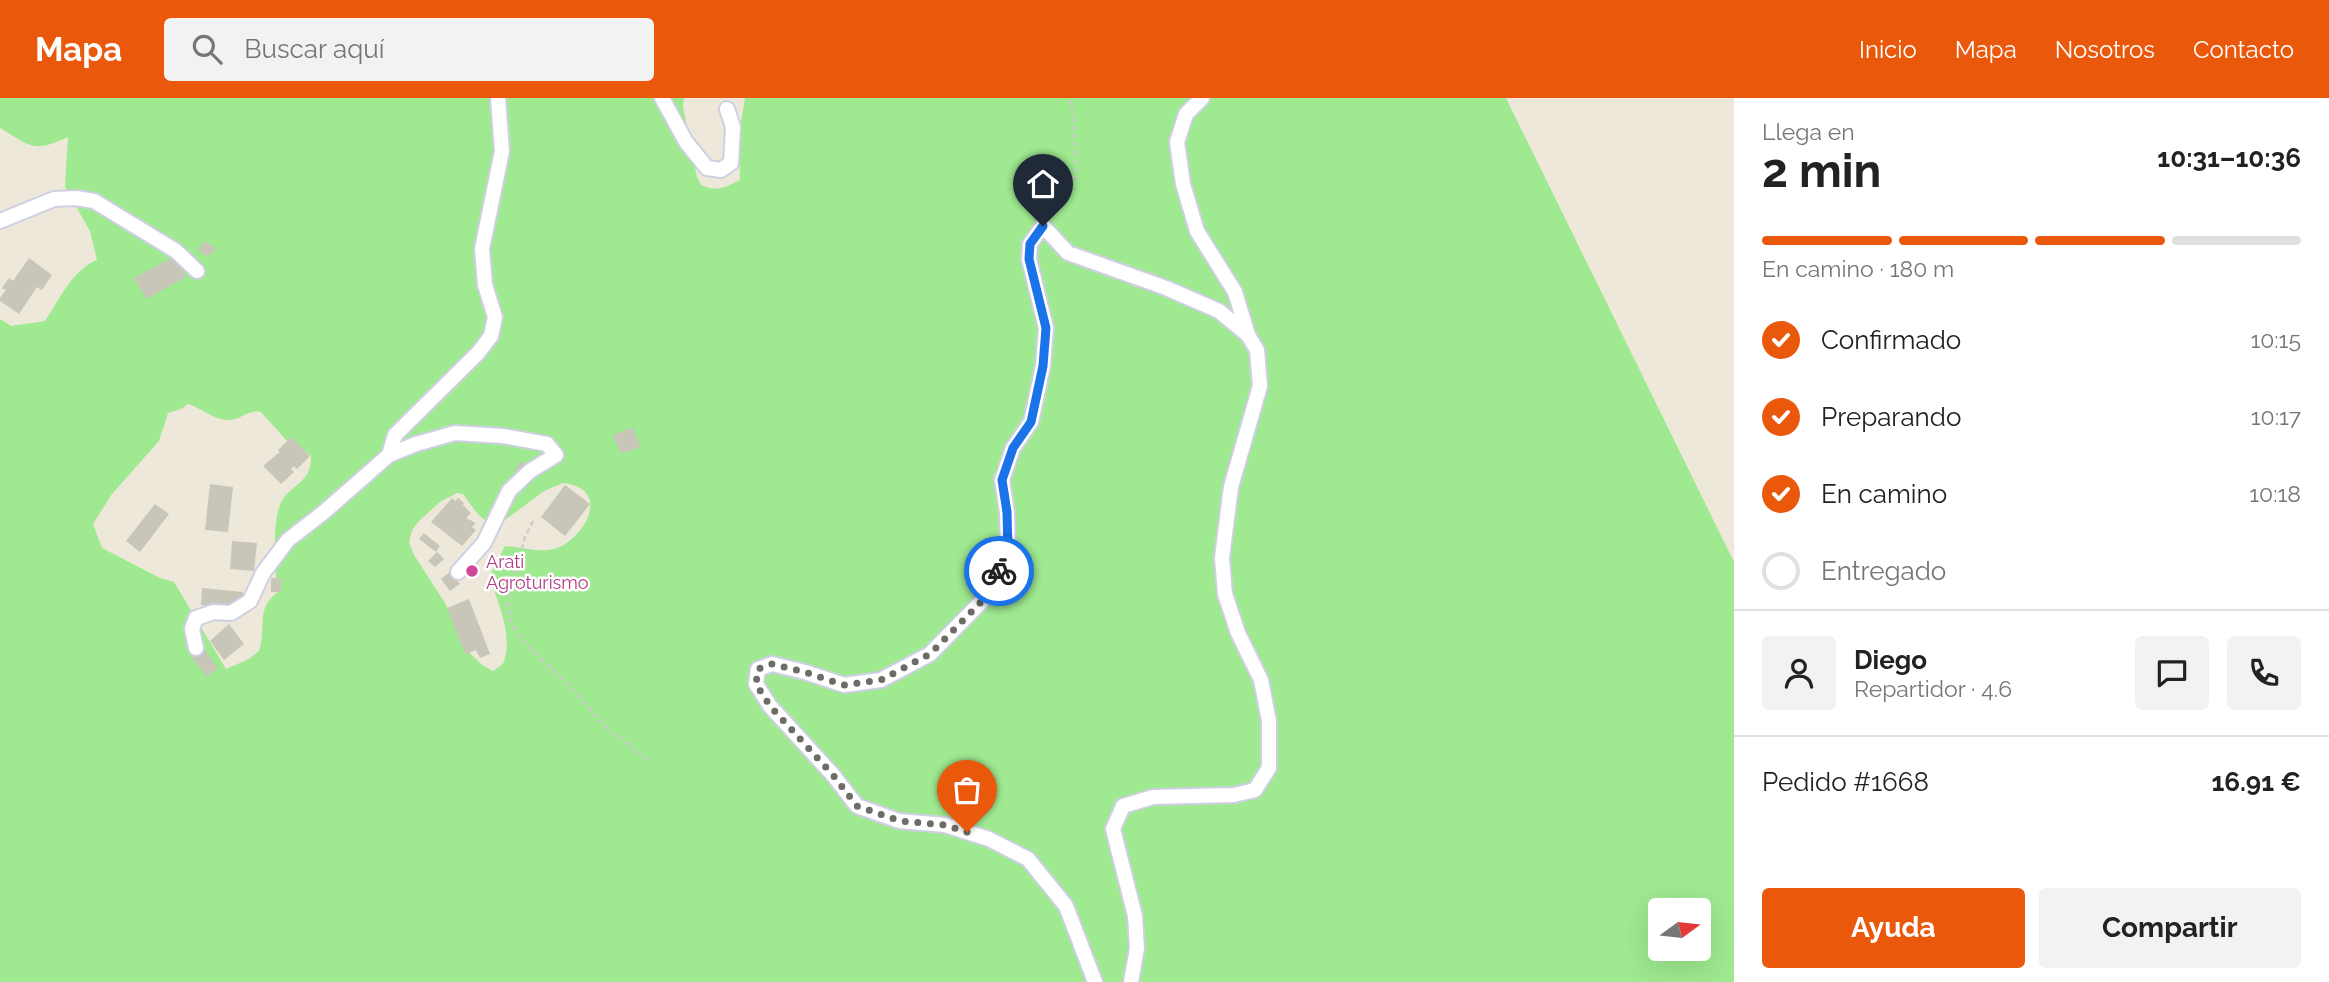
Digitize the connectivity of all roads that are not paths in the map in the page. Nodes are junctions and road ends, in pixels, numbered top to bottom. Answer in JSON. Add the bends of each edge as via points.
{"nodes":[{"id":1,"x":498,"y":98,"type":"edge"},
{"id":2,"x":662,"y":98,"type":"edge"},
{"id":3,"x":1202,"y":98,"type":"edge"},
{"id":4,"x":727,"y":109,"type":"dead end"},
{"id":5,"x":0,"y":221,"type":"edge"},
{"id":6,"x":197,"y":271,"type":"dead end"},
{"id":7,"x":1248,"y":335,"type":"junction"},
{"id":8,"x":389,"y":455,"type":"junction"},
{"id":9,"x":458,"y":572,"type":"dead end"},
{"id":10,"x":196,"y":648,"type":"dead end"},
{"id":11,"x":1095,"y":982,"type":"edge"},
{"id":12,"x":1131,"y":982,"type":"edge"}],
"edges":[{"from":1,"to":8,"type":"lane","via":[[502,151],[482,249],[485,285],[495,317],[491,335],[478,354],[396,435]]},
{"from":2,"to":4,"type":"lane","via":[[686,142],[707,168],[721,170],[732,163],[733,127]]},
{"from":3,"to":7,"type":"lane","via":[[1186,114],[1177,142],[1183,184],[1197,231],[1235,292]]},
{"from":5,"to":6,"type":"lane","via":[[54,199],[94,201],[176,251]]},
{"from":7,"to":11,"type":"lane","via":[[1219,311],[1068,253],[1043,226],[1030,244],[1029,259],[1046,328],[1043,366],[1031,422],[1013,448],[1002,480],[1008,552],[983,600],[930,654],[881,680],[844,685],[772,664],[758,669],[756,684],[770,706],[857,806],[900,821],[945,825],[989,839],[1028,859],[1066,906]]},
{"from":7,"to":12,"type":"lane","via":[[1257,350],[1260,386],[1231,487],[1222,558],[1225,594],[1261,680],[1269,721],[1269,768],[1255,790],[1234,795],[1153,797],[1123,806],[1113,829],[1135,916],[1137,948]]},
{"from":8,"to":9,"type":"lane","via":[[455,433],[547,444],[556,455],[509,491],[484,543]]},
{"from":8,"to":10,"type":"lane","via":[[288,540],[263,573],[250,601],[231,613],[196,618],[192,629]]}]}
